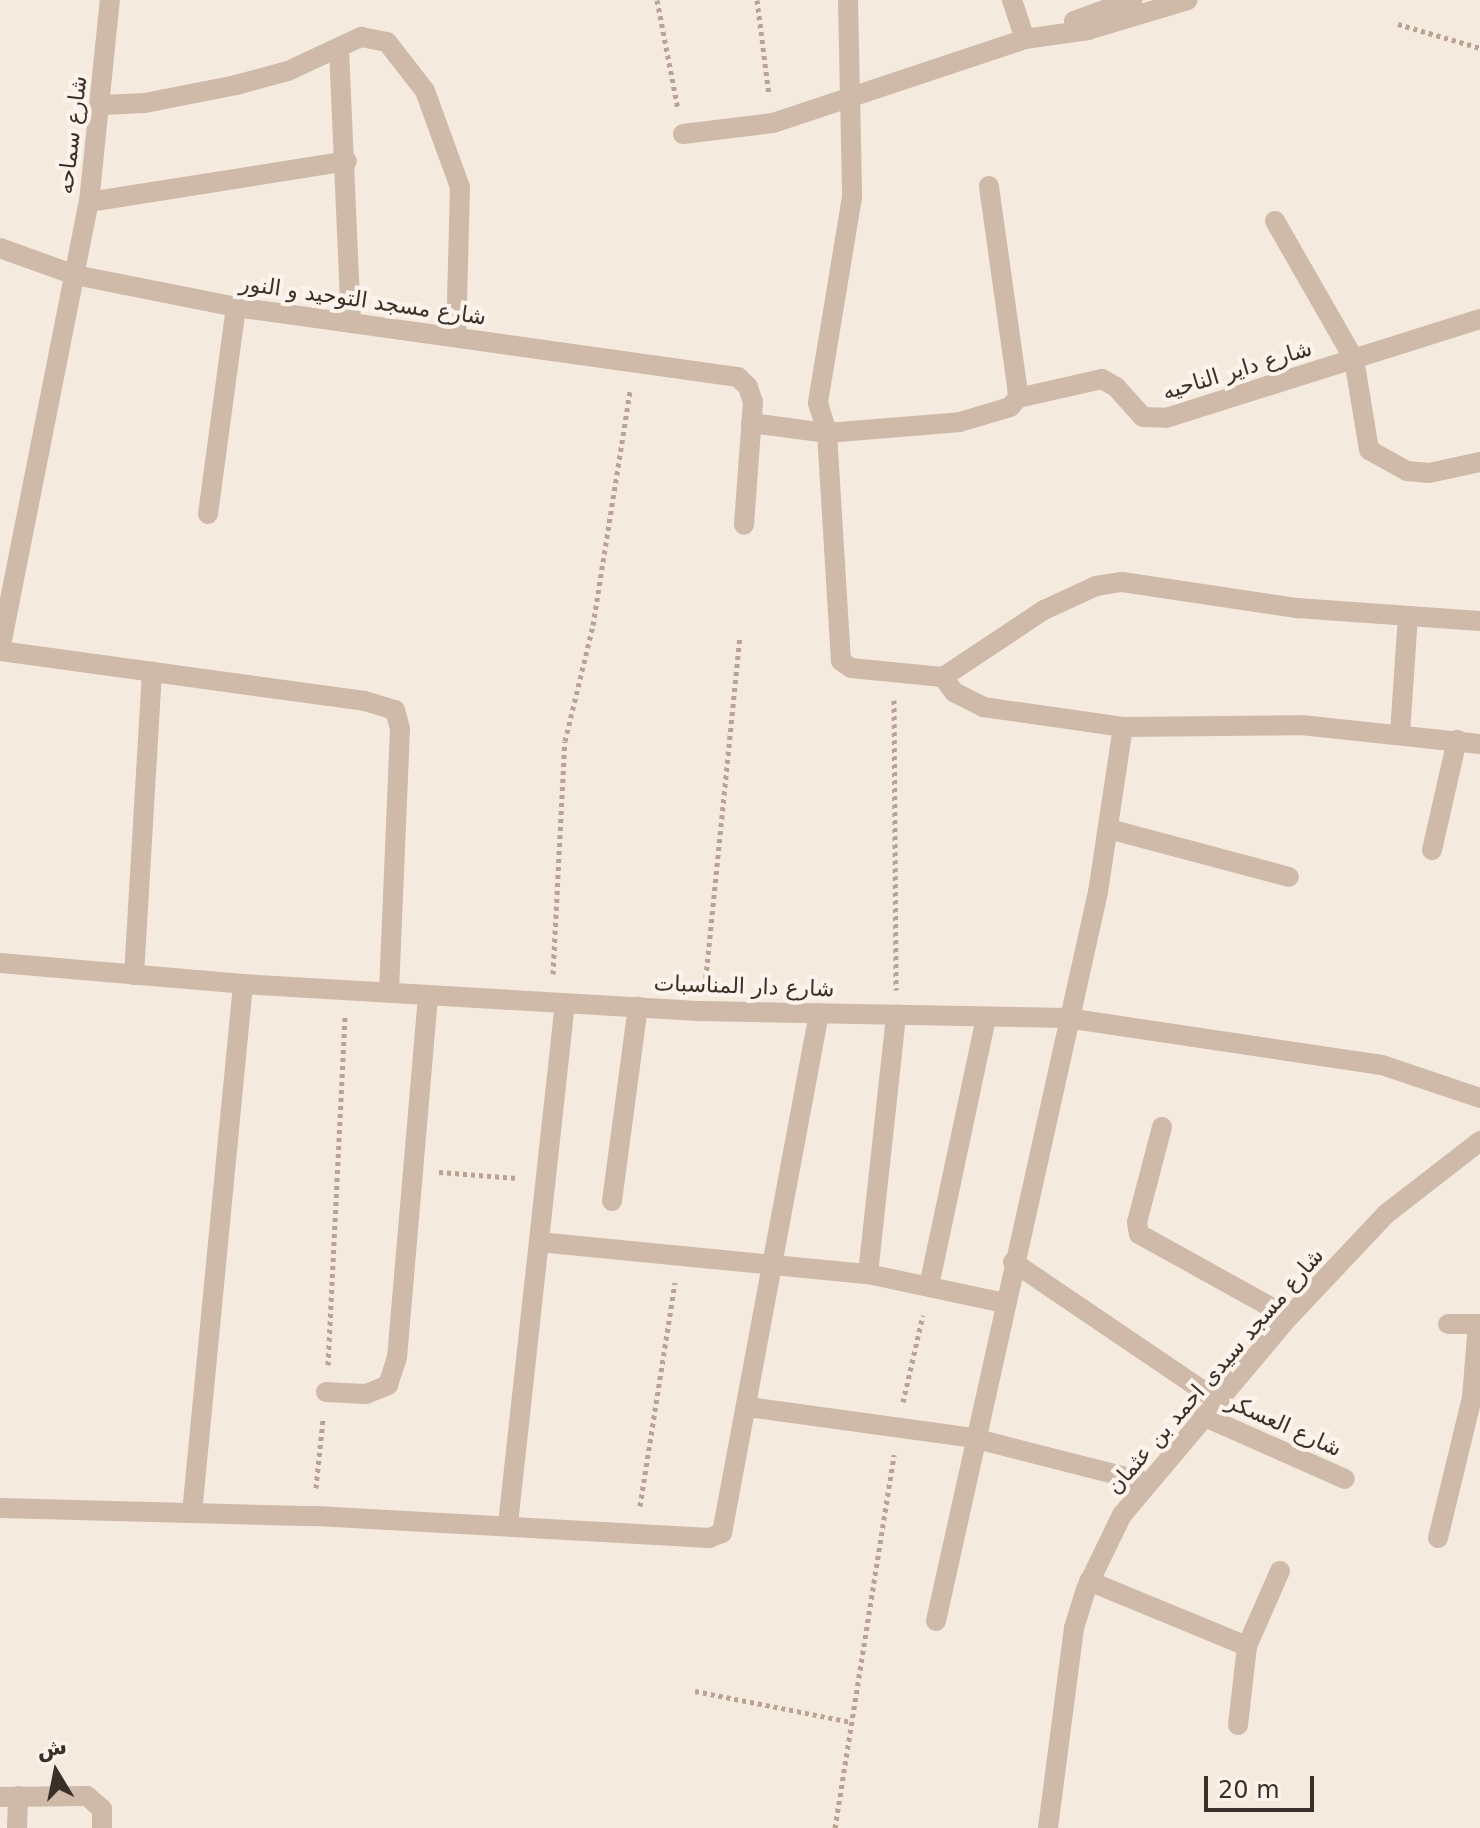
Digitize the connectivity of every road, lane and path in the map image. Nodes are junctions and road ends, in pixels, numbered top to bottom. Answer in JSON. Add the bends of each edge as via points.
{"nodes":[{"id":1,"x":110,"y":0,"type":"edge"},
{"id":2,"x":657,"y":0,"type":"edge"},
{"id":3,"x":757,"y":0,"type":"edge"},
{"id":4,"x":848,"y":0,"type":"edge"},
{"id":5,"x":1012,"y":0,"type":"edge"},
{"id":6,"x":1132,"y":0,"type":"edge"},
{"id":7,"x":1188,"y":0,"type":"edge"},
{"id":8,"x":1398,"y":24,"type":"dead end"},
{"id":9,"x":1025,"y":39,"type":"junction"},
{"id":10,"x":1480,"y":48,"type":"edge"},
{"id":11,"x":339,"y":49,"type":"junction"},
{"id":12,"x":853,"y":101,"type":"junction"},
{"id":13,"x":102,"y":105,"type":"junction"},
{"id":14,"x":773,"y":123,"type":"junction"},
{"id":15,"x":683,"y":134,"type":"joint"},
{"id":16,"x":347,"y":161,"type":"junction"},
{"id":17,"x":989,"y":186,"type":"dead end"},
{"id":18,"x":89,"y":202,"type":"junction"},
{"id":19,"x":1275,"y":221,"type":"dead end"},
{"id":20,"x":0,"y":248,"type":"edge"},
{"id":21,"x":75,"y":275,"type":"junction"},
{"id":22,"x":236,"y":307,"type":"junction"},
{"id":23,"x":1480,"y":319,"type":"edge"},
{"id":24,"x":351,"y":323,"type":"junction"},
{"id":25,"x":456,"y":337,"type":"junction"},
{"id":26,"x":1354,"y":359,"type":"junction"},
{"id":27,"x":634,"y":362,"type":"junction"},
{"id":28,"x":1018,"y":398,"type":"junction"},
{"id":29,"x":751,"y":423,"type":"junction"},
{"id":30,"x":827,"y":433,"type":"junction"},
{"id":31,"x":1480,"y":462,"type":"edge"},
{"id":32,"x":208,"y":514,"type":"dead end"},
{"id":33,"x":744,"y":525,"type":"dead end"},
{"id":34,"x":1408,"y":617,"type":"junction"},
{"id":35,"x":1480,"y":621,"type":"edge"},
{"id":36,"x":740,"y":636,"type":"dead end"},
{"id":37,"x":0,"y":650,"type":"edge"},
{"id":38,"x":152,"y":672,"type":"junction"},
{"id":39,"x":894,"y":672,"type":"junction"},
{"id":40,"x":943,"y":677,"type":"junction"},
{"id":41,"x":1123,"y":727,"type":"junction"},
{"id":42,"x":1400,"y":733,"type":"junction"},
{"id":43,"x":1457,"y":740,"type":"junction"},
{"id":44,"x":1480,"y":744,"type":"edge"},
{"id":45,"x":1109,"y":829,"type":"junction"},
{"id":46,"x":1432,"y":850,"type":"dead end"},
{"id":47,"x":1289,"y":877,"type":"dead end"},
{"id":48,"x":0,"y":963,"type":"edge"},
{"id":49,"x":134,"y":975,"type":"junction"},
{"id":50,"x":243,"y":984,"type":"junction"},
{"id":51,"x":346,"y":990,"type":"junction"},
{"id":52,"x":389,"y":993,"type":"junction"},
{"id":53,"x":428,"y":995,"type":"junction"},
{"id":54,"x":558,"y":1003,"type":"junction"},
{"id":55,"x":638,"y":1007,"type":"junction"},
{"id":56,"x":702,"y":1011,"type":"junction"},
{"id":57,"x":819,"y":1013,"type":"junction"},
{"id":58,"x":896,"y":1015,"type":"junction"},
{"id":59,"x":986,"y":1017,"type":"junction"},
{"id":60,"x":1067,"y":1018,"type":"junction"},
{"id":61,"x":1480,"y":1098,"type":"edge"},
{"id":62,"x":1162,"y":1127,"type":"dead end"},
{"id":63,"x":1480,"y":1141,"type":"edge"},
{"id":64,"x":412,"y":1171,"type":"junction"},
{"id":65,"x":546,"y":1180,"type":"junction"},
{"id":66,"x":612,"y":1201,"type":"dead end"},
{"id":67,"x":539,"y":1242,"type":"junction"},
{"id":68,"x":679,"y":1259,"type":"junction"},
{"id":69,"x":1013,"y":1262,"type":"junction"},
{"id":70,"x":776,"y":1263,"type":"junction"},
{"id":71,"x":868,"y":1274,"type":"junction"},
{"id":72,"x":929,"y":1286,"type":"junction"},
{"id":73,"x":1004,"y":1303,"type":"junction"},
{"id":74,"x":1289,"y":1317,"type":"junction"},
{"id":75,"x":1448,"y":1324,"type":"dead end"},
{"id":76,"x":1479,"y":1324,"type":"edge"},
{"id":77,"x":326,"y":1392,"type":"junction"},
{"id":78,"x":1217,"y":1400,"type":"junction"},
{"id":79,"x":748,"y":1407,"type":"junction"},
{"id":80,"x":1203,"y":1416,"type":"junction"},
{"id":81,"x":898,"y":1424,"type":"junction"},
{"id":82,"x":973,"y":1438,"type":"junction"},
{"id":83,"x":1345,"y":1479,"type":"dead end"},
{"id":84,"x":1146,"y":1482,"type":"junction"},
{"id":85,"x":0,"y":1508,"type":"edge"},
{"id":86,"x":192,"y":1513,"type":"junction"},
{"id":87,"x":316,"y":1516,"type":"junction"},
{"id":88,"x":508,"y":1524,"type":"junction"},
{"id":89,"x":636,"y":1531,"type":"junction"},
{"id":90,"x":1438,"y":1538,"type":"dead end"},
{"id":91,"x":1280,"y":1571,"type":"dead end"},
{"id":92,"x":1089,"y":1581,"type":"junction"},
{"id":93,"x":936,"y":1621,"type":"dead end"},
{"id":94,"x":1247,"y":1646,"type":"junction"},
{"id":95,"x":695,"y":1691,"type":"dead end"},
{"id":96,"x":852,"y":1722,"type":"junction"},
{"id":97,"x":1238,"y":1725,"type":"dead end"},
{"id":98,"x":9,"y":1796,"type":"edge"},
{"id":99,"x":17,"y":1828,"type":"edge"},
{"id":100,"x":102,"y":1828,"type":"edge"},
{"id":101,"x":835,"y":1828,"type":"edge"},
{"id":102,"x":1048,"y":1828,"type":"edge"}],
"edges":[{"from":1,"to":13,"type":"street","name":"شارع سماحه"},
{"from":2,"to":15,"type":"path"},
{"from":3,"to":14,"type":"path"},
{"from":4,"to":12,"type":"street"},
{"from":5,"to":9,"type":"street"},
{"from":6,"to":9,"type":"street"},
{"from":7,"to":9,"type":"street","via":[[1088,30]]},
{"from":8,"to":10,"type":"path"},
{"from":9,"to":12,"type":"street"},
{"from":11,"to":13,"type":"street","via":[[236,85],[145,103]]},
{"from":11,"to":16,"type":"street"},
{"from":11,"to":25,"type":"street","via":[[361,37],[387,42],[425,91],[440,123],[460,187]]},
{"from":12,"to":14,"type":"street"},
{"from":12,"to":30,"type":"street","via":[[852,197],[819,385]]},
{"from":13,"to":18,"type":"street","name":"شارع سماحه"},
{"from":14,"to":15,"type":"street"},
{"from":16,"to":18,"type":"street"},
{"from":16,"to":24,"type":"street"},
{"from":17,"to":28,"type":"street"},
{"from":18,"to":21,"type":"street","name":"شارع سماحه"},
{"from":19,"to":26,"type":"street"},
{"from":20,"to":21,"type":"street","name":"شارع مسجد التوحيد و النور"},
{"from":21,"to":22,"type":"street","name":"شارع مسجد التوحيد و النور"},
{"from":21,"to":37,"type":"street","name":"شارع سماحه"},
{"from":22,"to":24,"type":"street","name":"شارع مسجد التوحيد و النور"},
{"from":22,"to":32,"type":"street"},
{"from":23,"to":26,"type":"street","name":"شارع داير الناحيه"},
{"from":24,"to":25,"type":"street","name":"شارع مسجد التوحيد و النور"},
{"from":25,"to":27,"type":"street","name":"شارع مسجد التوحيد و النور"},
{"from":26,"to":28,"type":"street","name":"شارع داير الناحيه","via":[[1166,418],[1143,417],[1102,379]]},
{"from":26,"to":31,"type":"street","via":[[1369,450],[1407,471],[1429,473]]},
{"from":27,"to":29,"type":"street","name":"شارع مسجد التوحيد و النور","via":[[726,374],[748,387]]},
{"from":27,"to":54,"type":"path","via":[[593,625],[565,741]]},
{"from":28,"to":30,"type":"street","via":[[1010,407],[960,422]]},
{"from":29,"to":30,"type":"street"},
{"from":29,"to":33,"type":"street"},
{"from":30,"to":39,"type":"street","via":[[841,661],[851,668]]},
{"from":34,"to":35,"type":"street"},
{"from":34,"to":40,"type":"street","via":[[1297,608],[1122,582],[1096,586],[1044,610]]},
{"from":34,"to":42,"type":"street"},
{"from":36,"to":56,"type":"path"},
{"from":37,"to":38,"type":"street"},
{"from":38,"to":49,"type":"street"},
{"from":38,"to":52,"type":"street","via":[[365,701],[395,710],[400,729]]},
{"from":39,"to":40,"type":"street"},
{"from":39,"to":58,"type":"path"},
{"from":40,"to":41,"type":"street","via":[[954,692],[983,707]]},
{"from":41,"to":42,"type":"street","via":[[1301,725]]},
{"from":41,"to":45,"type":"street"},
{"from":42,"to":43,"type":"street"},
{"from":43,"to":44,"type":"street"},
{"from":43,"to":46,"type":"street"},
{"from":45,"to":47,"type":"street"},
{"from":45,"to":60,"type":"street"},
{"from":48,"to":49,"type":"street","name":"شارع دار المناسبات"},
{"from":49,"to":50,"type":"street","name":"شارع دار المناسبات"},
{"from":50,"to":51,"type":"street","name":"شارع دار المناسبات"},
{"from":50,"to":86,"type":"street"},
{"from":51,"to":52,"type":"street","name":"شارع دار المناسبات"},
{"from":51,"to":77,"type":"path"},
{"from":52,"to":53,"type":"street","name":"شارع دار المناسبات"},
{"from":53,"to":54,"type":"street","name":"شارع دار المناسبات"},
{"from":53,"to":64,"type":"street"},
{"from":54,"to":55,"type":"street","name":"شارع دار المناسبات"},
{"from":54,"to":65,"type":"street"},
{"from":55,"to":56,"type":"street","name":"شارع دار المناسبات"},
{"from":55,"to":66,"type":"street"},
{"from":56,"to":57,"type":"street","name":"شارع دار المناسبات"},
{"from":57,"to":58,"type":"street","name":"شارع دار المناسبات"},
{"from":57,"to":70,"type":"street"},
{"from":58,"to":59,"type":"street","name":"شارع دار المناسبات"},
{"from":58,"to":71,"type":"street"},
{"from":59,"to":60,"type":"street","name":"شارع دار المناسبات"},
{"from":59,"to":72,"type":"street"},
{"from":60,"to":61,"type":"street","name":"شارع دار المناسبات","via":[[1382,1065]]},
{"from":60,"to":69,"type":"street"},
{"from":62,"to":74,"type":"street","via":[[1137,1222],[1139,1234]]},
{"from":63,"to":74,"type":"street","name":"شارع مسجد سيدى احمد بن عثمان","via":[[1386,1214]]},
{"from":64,"to":65,"type":"path"},
{"from":64,"to":77,"type":"street","via":[[397,1358],[388,1385],[366,1394]]},
{"from":65,"to":67,"type":"street"},
{"from":67,"to":68,"type":"street"},
{"from":67,"to":88,"type":"street"},
{"from":68,"to":70,"type":"street"},
{"from":68,"to":89,"type":"path"},
{"from":69,"to":73,"type":"street"},
{"from":69,"to":78,"type":"street"},
{"from":70,"to":71,"type":"street"},
{"from":70,"to":79,"type":"street"},
{"from":71,"to":72,"type":"street"},
{"from":72,"to":73,"type":"street"},
{"from":72,"to":81,"type":"path"},
{"from":73,"to":82,"type":"street"},
{"from":74,"to":78,"type":"street","name":"شارع مسجد سيدى احمد بن عثمان"},
{"from":75,"to":76,"type":"street"},
{"from":76,"to":90,"type":"street","via":[[1472,1397]]},
{"from":77,"to":87,"type":"path"},
{"from":78,"to":80,"type":"street","name":"شارع مسجد سيدى احمد بن عثمان"},
{"from":79,"to":81,"type":"street"},
{"from":79,"to":89,"type":"street","via":[[722,1533],[709,1538]]},
{"from":80,"to":83,"type":"street","name":"شارع العسكر"},
{"from":80,"to":84,"type":"street","name":"شارع مسجد سيدى احمد بن عثمان"},
{"from":81,"to":82,"type":"street"},
{"from":81,"to":96,"type":"path"},
{"from":82,"to":84,"type":"street"},
{"from":82,"to":93,"type":"street"},
{"from":84,"to":92,"type":"street","name":"شارع مسجد سيدى احمد بن عثمان","via":[[1122,1515]]},
{"from":85,"to":86,"type":"street"},
{"from":86,"to":87,"type":"street"},
{"from":87,"to":88,"type":"street"},
{"from":88,"to":89,"type":"street"},
{"from":91,"to":94,"type":"street"},
{"from":92,"to":94,"type":"street"},
{"from":92,"to":102,"type":"street","name":"شارع مسجد سيدى احمد بن عثمان","via":[[1067,1668]]},
{"from":94,"to":97,"type":"street"},
{"from":95,"to":96,"type":"path"},
{"from":96,"to":101,"type":"path"},
{"from":98,"to":99,"type":"street"},
{"from":98,"to":100,"type":"street","via":[[87,1796],[102,1809]]}]}
